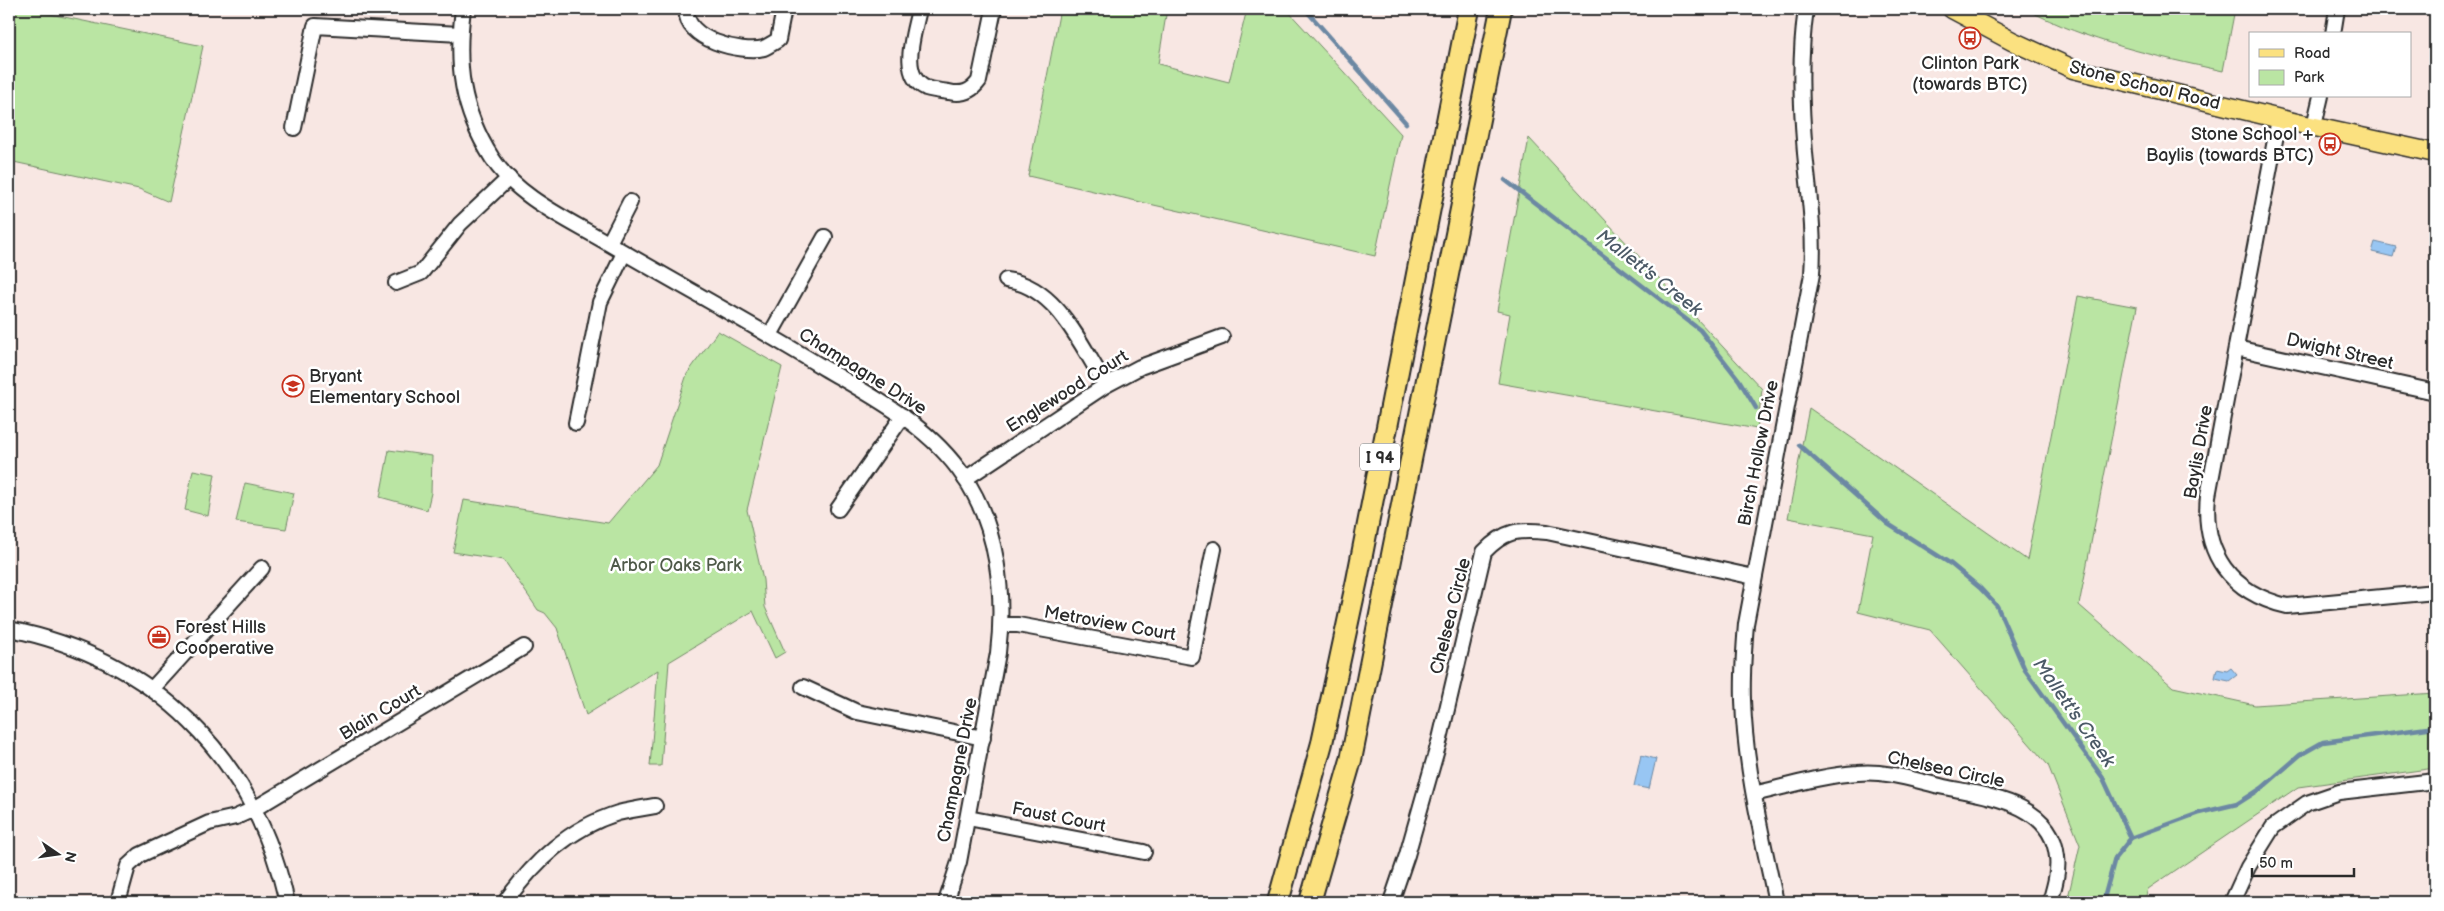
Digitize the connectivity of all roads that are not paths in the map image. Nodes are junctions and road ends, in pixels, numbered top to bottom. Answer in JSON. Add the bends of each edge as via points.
{"nodes":[{"id":1,"x":463,"y":9,"type":"edge"},
{"id":2,"x":688,"y":9,"type":"edge"},
{"id":3,"x":784,"y":9,"type":"edge"},
{"id":4,"x":919,"y":9,"type":"edge"},
{"id":5,"x":994,"y":9,"type":"edge"},
{"id":6,"x":1469,"y":9,"type":"edge"},
{"id":7,"x":1501,"y":9,"type":"edge"},
{"id":8,"x":1806,"y":9,"type":"edge"},
{"id":9,"x":1952,"y":9,"type":"edge"},
{"id":10,"x":2337,"y":9,"type":"edge"},
{"id":11,"x":2333,"y":32,"type":"edge"},
{"id":12,"x":460,"y":34,"type":"junction"},
{"id":13,"x":2321,"y":98,"type":"edge"},
{"id":14,"x":2279,"y":119,"type":"junction"},
{"id":15,"x":2314,"y":126,"type":"junction"},
{"id":16,"x":294,"y":128,"type":"dead end"},
{"id":17,"x":2435,"y":153,"type":"edge"},
{"id":18,"x":509,"y":178,"type":"junction"},
{"id":19,"x":630,"y":202,"type":"dead end"},
{"id":20,"x":825,"y":237,"type":"dead end"},
{"id":21,"x":609,"y":244,"type":"junction"},
{"id":22,"x":624,"y":253,"type":"junction"},
{"id":23,"x":1006,"y":280,"type":"dead end"},
{"id":24,"x":396,"y":283,"type":"dead end"},
{"id":25,"x":770,"y":334,"type":"junction"},
{"id":26,"x":1222,"y":337,"type":"dead end"},
{"id":27,"x":2236,"y":348,"type":"junction"},
{"id":28,"x":1106,"y":385,"type":"junction"},
{"id":29,"x":2435,"y":392,"type":"edge"},
{"id":30,"x":903,"y":416,"type":"junction"},
{"id":31,"x":576,"y":423,"type":"dead end"},
{"id":32,"x":965,"y":479,"type":"junction"},
{"id":33,"x":838,"y":509,"type":"dead end"},
{"id":34,"x":1214,"y":549,"type":"dead end"},
{"id":35,"x":262,"y":568,"type":"dead end"},
{"id":36,"x":1754,"y":577,"type":"junction"},
{"id":37,"x":2435,"y":592,"type":"edge"},
{"id":38,"x":1001,"y":625,"type":"junction"},
{"id":39,"x":9,"y":629,"type":"edge"},
{"id":40,"x":524,"y":647,"type":"dead end"},
{"id":41,"x":803,"y":688,"type":"dead end"},
{"id":42,"x":152,"y":689,"type":"junction"},
{"id":43,"x":982,"y":738,"type":"junction"},
{"id":44,"x":2435,"y":780,"type":"edge"},
{"id":45,"x":1754,"y":794,"type":"junction"},
{"id":46,"x":656,"y":806,"type":"dead end"},
{"id":47,"x":254,"y":810,"type":"junction"},
{"id":48,"x":968,"y":818,"type":"junction"},
{"id":49,"x":1144,"y":852,"type":"dead end"},
{"id":50,"x":118,"y":902,"type":"edge"},
{"id":51,"x":287,"y":902,"type":"edge"},
{"id":52,"x":505,"y":902,"type":"edge"},
{"id":53,"x":946,"y":902,"type":"edge"},
{"id":54,"x":1278,"y":902,"type":"edge"},
{"id":55,"x":1310,"y":902,"type":"edge"},
{"id":56,"x":1390,"y":902,"type":"edge"},
{"id":57,"x":1776,"y":902,"type":"edge"},
{"id":58,"x":2050,"y":902,"type":"edge"},
{"id":59,"x":2232,"y":902,"type":"edge"}],
"edges":[{"from":1,"to":12,"type":"street","name":"Champagne Drive"},
{"from":2,"to":3,"type":"street","via":[[686,18],[691,28],[703,37],[749,48],[764,48],[778,40]]},
{"from":4,"to":5,"type":"street","via":[[910,65],[913,76],[926,88],[957,94],[974,88],[979,81]]},
{"from":6,"to":54,"type":"highway","number":"I 94","via":[[1357,580],[1322,743]]},
{"from":7,"to":55,"type":"highway","number":"I 94","via":[[1350,760]]},
{"from":8,"to":36,"type":"street","name":"Birch Hollow Drive","via":[[1802,108],[1814,248]]},
{"from":9,"to":14,"type":"main road","name":"Stone School Road","via":[[2073,69]]},
{"from":10,"to":11,"type":"street"},
{"from":12,"to":16,"type":"street","via":[[315,26]]},
{"from":12,"to":18,"type":"street","name":"Champagne Drive","via":[[461,82],[468,109],[493,159]]},
{"from":13,"to":15,"type":"street"},
{"from":14,"to":15,"type":"main road","name":"Stone School Road"},
{"from":14,"to":27,"type":"street","name":"Baylis Drive"},
{"from":15,"to":17,"type":"main road","name":"Stone School Road"},
{"from":18,"to":21,"type":"street","name":"Champagne Drive","via":[[551,209]]},
{"from":18,"to":24,"type":"street","via":[[460,224],[421,273]]},
{"from":19,"to":21,"type":"street"},
{"from":20,"to":25,"type":"street"},
{"from":21,"to":22,"type":"street","name":"Champagne Drive"},
{"from":22,"to":25,"type":"street","name":"Champagne Drive"},
{"from":22,"to":31,"type":"street","via":[[600,302]]},
{"from":23,"to":28,"type":"street","via":[[1030,286],[1046,297],[1061,314]]},
{"from":25,"to":30,"type":"street","name":"Champagne Drive"},
{"from":26,"to":28,"type":"street","name":"Englewood Court","via":[[1140,367]]},
{"from":27,"to":29,"type":"street","name":"Dwight Street"},
{"from":27,"to":37,"type":"street","name":"Baylis Drive","via":[[2206,515],[2212,543],[2235,582],[2261,598],[2287,606]]},
{"from":28,"to":32,"type":"street","name":"Englewood Court"},
{"from":30,"to":32,"type":"street","name":"Champagne Drive","via":[[931,438]]},
{"from":30,"to":33,"type":"street"},
{"from":32,"to":38,"type":"street","name":"Champagne Drive","via":[[994,548]]},
{"from":34,"to":38,"type":"street","name":"Metroview Court","via":[[1192,657],[1018,625]]},
{"from":35,"to":42,"type":"street"},
{"from":36,"to":45,"type":"street","name":"Birch Hollow Drive","via":[[1746,624],[1743,684],[1745,731]]},
{"from":36,"to":56,"type":"street","name":"Chelsea Circle","via":[[1547,532],[1514,531],[1497,538],[1484,552],[1440,739]]},
{"from":38,"to":43,"type":"street","name":"Champagne Drive"},
{"from":39,"to":42,"type":"street","via":[[99,657]]},
{"from":40,"to":47,"type":"street","name":"Blain Court"},
{"from":41,"to":43,"type":"street","via":[[857,712]]},
{"from":42,"to":47,"type":"street","via":[[205,736],[240,784]]},
{"from":43,"to":48,"type":"street","name":"Champagne Drive"},
{"from":44,"to":59,"type":"street","via":[[2339,792],[2307,803],[2273,827],[2248,867]]},
{"from":45,"to":57,"type":"street","name":"Birch Hollow Drive"},
{"from":45,"to":58,"type":"street","name":"Chelsea Circle","via":[[1841,775],[1868,773],[2008,801],[2026,809],[2050,834],[2057,856]]},
{"from":46,"to":52,"type":"street","via":[[618,813],[572,835],[527,872]]},
{"from":47,"to":50,"type":"street","name":"Blain Court","via":[[209,823],[140,855],[128,866]]},
{"from":47,"to":51,"type":"street","via":[[272,852]]},
{"from":48,"to":49,"type":"street","name":"Faust Court"},
{"from":48,"to":53,"type":"street","name":"Champagne Drive"}]}
